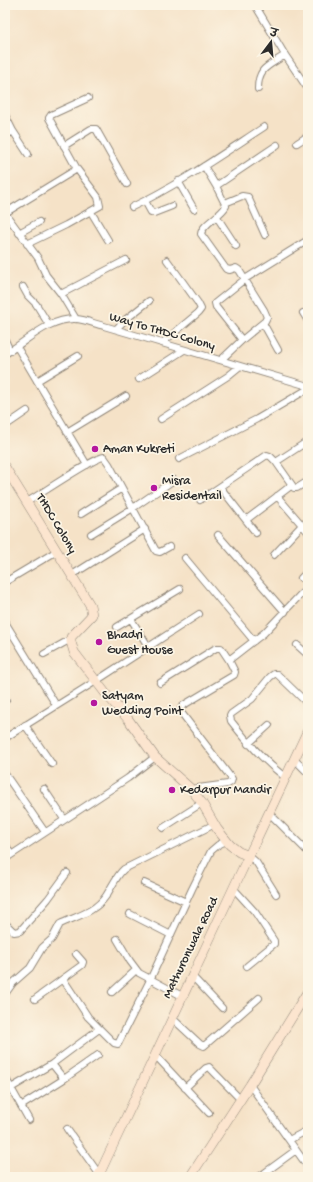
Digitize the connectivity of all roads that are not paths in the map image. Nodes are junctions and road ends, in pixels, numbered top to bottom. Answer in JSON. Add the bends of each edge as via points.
{"nodes":[{"id":1,"x":255,"y":5,"type":"edge"},
{"id":2,"x":285,"y":55,"type":"junction"},
{"id":3,"x":258,"y":89,"type":"dead end"},
{"id":4,"x":308,"y":89,"type":"edge"},
{"id":5,"x":88,"y":98,"type":"dead end"},
{"id":6,"x":5,"y":115,"type":"edge"},
{"id":7,"x":264,"y":127,"type":"dead end"},
{"id":8,"x":13,"y":131,"type":"junction"},
{"id":9,"x":5,"y":136,"type":"edge"},
{"id":10,"x":308,"y":136,"type":"edge"},
{"id":11,"x":297,"y":143,"type":"dead end"},
{"id":12,"x":277,"y":145,"type":"dead end"},
{"id":13,"x":64,"y":146,"type":"junction"},
{"id":14,"x":28,"y":154,"type":"dead end"},
{"id":15,"x":204,"y":166,"type":"junction"},
{"id":16,"x":77,"y":169,"type":"junction"},
{"id":17,"x":178,"y":181,"type":"junction"},
{"id":18,"x":127,"y":184,"type":"dead end"},
{"id":19,"x":216,"y":186,"type":"junction"},
{"id":20,"x":145,"y":201,"type":"junction"},
{"id":21,"x":225,"y":203,"type":"junction"},
{"id":22,"x":172,"y":206,"type":"dead end"},
{"id":23,"x":132,"y":207,"type":"dead end"},
{"id":24,"x":194,"y":209,"type":"dead end"},
{"id":25,"x":91,"y":212,"type":"junction"},
{"id":26,"x":217,"y":217,"type":"junction"},
{"id":27,"x":39,"y":222,"type":"dead end"},
{"id":28,"x":19,"y":233,"type":"junction"},
{"id":29,"x":265,"y":235,"type":"dead end"},
{"id":30,"x":108,"y":240,"type":"dead end"},
{"id":31,"x":308,"y":240,"type":"edge"},
{"id":32,"x":27,"y":244,"type":"junction"},
{"id":33,"x":236,"y":246,"type":"dead end"},
{"id":34,"x":126,"y":260,"type":"dead end"},
{"id":35,"x":167,"y":260,"type":"dead end"},
{"id":36,"x":245,"y":279,"type":"junction"},
{"id":37,"x":23,"y":287,"type":"dead end"},
{"id":38,"x":60,"y":294,"type":"junction"},
{"id":39,"x":149,"y":301,"type":"dead end"},
{"id":40,"x":303,"y":313,"type":"dead end"},
{"id":41,"x":76,"y":319,"type":"junction"},
{"id":42,"x":308,"y":321,"type":"edge"},
{"id":43,"x":263,"y":323,"type":"junction"},
{"id":44,"x":49,"y":325,"type":"junction"},
{"id":45,"x":116,"y":329,"type":"junction"},
{"id":46,"x":5,"y":340,"type":"edge"},
{"id":47,"x":242,"y":340,"type":"junction"},
{"id":48,"x":162,"y":343,"type":"junction"},
{"id":49,"x":12,"y":350,"type":"edge"},
{"id":50,"x":184,"y":350,"type":"junction"},
{"id":51,"x":278,"y":350,"type":"dead end"},
{"id":52,"x":78,"y":356,"type":"dead end"},
{"id":53,"x":221,"y":360,"type":"junction"},
{"id":54,"x":239,"y":367,"type":"junction"},
{"id":55,"x":139,"y":379,"type":"dead end"},
{"id":56,"x":37,"y":381,"type":"junction"},
{"id":57,"x":308,"y":388,"type":"edge"},
{"id":58,"x":126,"y":396,"type":"dead end"},
{"id":59,"x":27,"y":411,"type":"dead end"},
{"id":60,"x":161,"y":419,"type":"dead end"},
{"id":61,"x":5,"y":426,"type":"edge"},
{"id":62,"x":67,"y":432,"type":"junction"},
{"id":63,"x":308,"y":441,"type":"edge"},
{"id":64,"x":179,"y":458,"type":"dead end"},
{"id":65,"x":276,"y":462,"type":"junction"},
{"id":66,"x":87,"y":465,"type":"junction"},
{"id":67,"x":5,"y":467,"type":"edge"},
{"id":68,"x":174,"y":480,"type":"dead end"},
{"id":69,"x":308,"y":481,"type":"edge"},
{"id":70,"x":292,"y":485,"type":"junction"},
{"id":71,"x":220,"y":487,"type":"junction"},
{"id":72,"x":122,"y":488,"type":"junction"},
{"id":73,"x":277,"y":496,"type":"junction"},
{"id":74,"x":200,"y":500,"type":"dead end"},
{"id":75,"x":27,"y":502,"type":"junction"},
{"id":76,"x":133,"y":508,"type":"junction"},
{"id":77,"x":81,"y":514,"type":"dead end"},
{"id":78,"x":246,"y":520,"type":"junction"},
{"id":79,"x":302,"y":525,"type":"junction"},
{"id":80,"x":145,"y":529,"type":"junction"},
{"id":81,"x":308,"y":532,"type":"edge"},
{"id":82,"x":256,"y":533,"type":"dead end"},
{"id":83,"x":91,"y":534,"type":"dead end"},
{"id":84,"x":218,"y":535,"type":"dead end"},
{"id":85,"x":169,"y":547,"type":"dead end"},
{"id":86,"x":57,"y":551,"type":"junction"},
{"id":87,"x":274,"y":555,"type":"dead end"},
{"id":88,"x":185,"y":558,"type":"dead end"},
{"id":89,"x":308,"y":571,"type":"edge"},
{"id":90,"x":72,"y":576,"type":"junction"},
{"id":91,"x":301,"y":578,"type":"dead end"},
{"id":92,"x":5,"y":582,"type":"edge"},
{"id":93,"x":180,"y":590,"type":"dead end"},
{"id":94,"x":308,"y":590,"type":"edge"},
{"id":95,"x":285,"y":612,"type":"junction"},
{"id":96,"x":199,"y":614,"type":"dead end"},
{"id":97,"x":131,"y":619,"type":"junction"},
{"id":98,"x":5,"y":622,"type":"edge"},
{"id":99,"x":117,"y":627,"type":"dead end"},
{"id":100,"x":71,"y":639,"type":"junction"},
{"id":101,"x":254,"y":642,"type":"junction"},
{"id":102,"x":297,"y":645,"type":"dead end"},
{"id":103,"x":148,"y":646,"type":"junction"},
{"id":104,"x":44,"y":654,"type":"dead end"},
{"id":105,"x":308,"y":655,"type":"edge"},
{"id":106,"x":229,"y":660,"type":"junction"},
{"id":107,"x":96,"y":681,"type":"junction"},
{"id":108,"x":160,"y":683,"type":"dead end"},
{"id":109,"x":308,"y":704,"type":"edge"},
{"id":110,"x":56,"y":706,"type":"junction"},
{"id":111,"x":25,"y":725,"type":"junction"},
{"id":112,"x":270,"y":726,"type":"dead end"},
{"id":113,"x":308,"y":730,"type":"edge"},
{"id":114,"x":5,"y":738,"type":"edge"},
{"id":115,"x":248,"y":744,"type":"junction"},
{"id":116,"x":155,"y":758,"type":"junction"},
{"id":117,"x":294,"y":760,"type":"junction"},
{"id":118,"x":52,"y":764,"type":"dead end"},
{"id":119,"x":308,"y":773,"type":"edge"},
{"id":120,"x":5,"y":774,"type":"edge"},
{"id":121,"x":286,"y":778,"type":"junction"},
{"id":122,"x":44,"y":789,"type":"dead end"},
{"id":123,"x":191,"y":789,"type":"junction"},
{"id":124,"x":202,"y":803,"type":"junction"},
{"id":125,"x":270,"y":814,"type":"junction"},
{"id":126,"x":64,"y":819,"type":"junction"},
{"id":127,"x":215,"y":824,"type":"junction"},
{"id":128,"x":163,"y":828,"type":"dead end"},
{"id":129,"x":45,"y":832,"type":"junction"},
{"id":130,"x":226,"y":841,"type":"junction"},
{"id":131,"x":5,"y":843,"type":"edge"},
{"id":132,"x":308,"y":852,"type":"edge"},
{"id":133,"x":11,"y":855,"type":"junction"},
{"id":134,"x":249,"y":856,"type":"junction"},
{"id":135,"x":5,"y":859,"type":"edge"},
{"id":136,"x":67,"y":872,"type":"dead end"},
{"id":137,"x":144,"y":883,"type":"dead end"},
{"id":138,"x":234,"y":889,"type":"junction"},
{"id":139,"x":276,"y":894,"type":"dead end"},
{"id":140,"x":186,"y":902,"type":"junction"},
{"id":141,"x":130,"y":914,"type":"dead end"},
{"id":142,"x":5,"y":923,"type":"edge"},
{"id":143,"x":171,"y":935,"type":"junction"},
{"id":144,"x":117,"y":939,"type":"dead end"},
{"id":145,"x":76,"y":954,"type":"dead end"},
{"id":146,"x":247,"y":966,"type":"dead end"},
{"id":147,"x":136,"y":970,"type":"junction"},
{"id":148,"x":192,"y":976,"type":"junction"},
{"id":149,"x":63,"y":979,"type":"junction"},
{"id":150,"x":150,"y":980,"type":"junction"},
{"id":151,"x":308,"y":991,"type":"edge"},
{"id":152,"x":112,"y":992,"type":"dead end"},
{"id":153,"x":5,"y":994,"type":"edge"},
{"id":154,"x":182,"y":996,"type":"junction"},
{"id":155,"x":259,"y":998,"type":"dead end"},
{"id":156,"x":35,"y":1000,"type":"dead end"},
{"id":157,"x":222,"y":1008,"type":"dead end"},
{"id":158,"x":172,"y":1018,"type":"junction"},
{"id":159,"x":99,"y":1029,"type":"junction"},
{"id":160,"x":98,"y":1055,"type":"dead end"},
{"id":161,"x":155,"y":1055,"type":"junction"},
{"id":162,"x":52,"y":1064,"type":"junction"},
{"id":163,"x":5,"y":1077,"type":"edge"},
{"id":164,"x":64,"y":1079,"type":"junction"},
{"id":165,"x":250,"y":1085,"type":"junction"},
{"id":166,"x":11,"y":1088,"type":"junction"},
{"id":167,"x":185,"y":1088,"type":"junction"},
{"id":168,"x":240,"y":1099,"type":"junction"},
{"id":169,"x":21,"y":1106,"type":"junction"},
{"id":170,"x":209,"y":1113,"type":"dead end"},
{"id":171,"x":29,"y":1120,"type":"dead end"},
{"id":172,"x":67,"y":1129,"type":"dead end"},
{"id":173,"x":308,"y":1130,"type":"edge"},
{"id":174,"x":289,"y":1140,"type":"junction"},
{"id":175,"x":296,"y":1150,"type":"junction"},
{"id":176,"x":308,"y":1167,"type":"edge"},
{"id":177,"x":99,"y":1176,"type":"edge"},
{"id":178,"x":190,"y":1177,"type":"edge"},
{"id":179,"x":259,"y":1177,"type":"edge"}],
"edges":[{"from":1,"to":2,"type":"street"},
{"from":2,"to":3,"type":"street","via":[[262,70]]},
{"from":2,"to":4,"type":"street"},
{"from":5,"to":13,"type":"street","via":[[49,117]]},
{"from":6,"to":8,"type":"street"},
{"from":7,"to":15,"type":"street"},
{"from":8,"to":9,"type":"street"},
{"from":8,"to":14,"type":"street"},
{"from":10,"to":11,"type":"street"},
{"from":12,"to":19,"type":"street"},
{"from":13,"to":16,"type":"street"},
{"from":13,"to":18,"type":"street","via":[[91,128],[95,128]]},
{"from":15,"to":17,"type":"street"},
{"from":15,"to":19,"type":"street"},
{"from":16,"to":25,"type":"street","via":[[100,201],[99,207]]},
{"from":16,"to":28,"type":"street","via":[[5,213]]},
{"from":17,"to":20,"type":"street"},
{"from":17,"to":24,"type":"street"},
{"from":19,"to":21,"type":"street"},
{"from":20,"to":22,"type":"street","via":[[154,213]]},
{"from":20,"to":23,"type":"street"},
{"from":21,"to":26,"type":"street","via":[[225,208]]},
{"from":21,"to":29,"type":"street","via":[[242,196],[248,197]]},
{"from":25,"to":30,"type":"street"},
{"from":25,"to":32,"type":"street"},
{"from":26,"to":33,"type":"street"},
{"from":26,"to":36,"type":"street","via":[[202,229],[201,234],[226,269],[237,268]]},
{"from":27,"to":28,"type":"street"},
{"from":28,"to":32,"type":"street"},
{"from":31,"to":36,"type":"street"},
{"from":32,"to":38,"type":"street"},
{"from":34,"to":38,"type":"street"},
{"from":35,"to":48,"type":"street","via":[[200,309]]},
{"from":36,"to":43,"type":"street","via":[[267,314],[267,319]]},
{"from":36,"to":47,"type":"street","via":[[215,304]]},
{"from":37,"to":44,"type":"street"},
{"from":38,"to":41,"type":"street"},
{"from":39,"to":45,"type":"street"},
{"from":40,"to":42,"type":"street"},
{"from":41,"to":44,"type":"street","name":"Way To THDC Colony"},
{"from":41,"to":45,"type":"street","name":"Way To THDC Colony"},
{"from":43,"to":47,"type":"street"},
{"from":43,"to":51,"type":"street"},
{"from":44,"to":49,"type":"street","name":"Way To THDC Colony"},
{"from":45,"to":48,"type":"street","name":"Way To THDC Colony"},
{"from":46,"to":49,"type":"street"},
{"from":47,"to":53,"type":"street"},
{"from":48,"to":50,"type":"street","name":"Way To THDC Colony"},
{"from":49,"to":56,"type":"street"},
{"from":50,"to":53,"type":"street","name":"Way To THDC Colony"},
{"from":50,"to":55,"type":"street"},
{"from":52,"to":56,"type":"street"},
{"from":53,"to":54,"type":"street","name":"Way To THDC Colony"},
{"from":54,"to":57,"type":"street","name":"Way To THDC Colony"},
{"from":54,"to":60,"type":"street"},
{"from":56,"to":62,"type":"street"},
{"from":57,"to":64,"type":"street","via":[[257,418]]},
{"from":58,"to":62,"type":"street"},
{"from":59,"to":61,"type":"street"},
{"from":62,"to":66,"type":"street"},
{"from":63,"to":65,"type":"street"},
{"from":65,"to":70,"type":"street"},
{"from":65,"to":71,"type":"street","via":[[267,455]]},
{"from":66,"to":72,"type":"street","via":[[104,457]]},
{"from":66,"to":75,"type":"street"},
{"from":67,"to":75,"type":"street","name":"THDC Colony"},
{"from":68,"to":76,"type":"street"},
{"from":69,"to":70,"type":"street","via":[[297,488]]},
{"from":70,"to":73,"type":"street"},
{"from":71,"to":74,"type":"street"},
{"from":71,"to":78,"type":"street"},
{"from":72,"to":76,"type":"street"},
{"from":72,"to":77,"type":"street"},
{"from":73,"to":78,"type":"street"},
{"from":73,"to":79,"type":"street"},
{"from":75,"to":86,"type":"street","name":"THDC Colony"},
{"from":76,"to":80,"type":"street"},
{"from":76,"to":83,"type":"street"},
{"from":78,"to":82,"type":"street"},
{"from":79,"to":81,"type":"street"},
{"from":79,"to":87,"type":"street"},
{"from":80,"to":85,"type":"street","via":[[158,552]]},
{"from":80,"to":90,"type":"street"},
{"from":84,"to":95,"type":"street"},
{"from":86,"to":90,"type":"street","name":"THDC Colony"},
{"from":86,"to":92,"type":"street"},
{"from":88,"to":101,"type":"street"},
{"from":89,"to":91,"type":"street"},
{"from":90,"to":100,"type":"street","name":"THDC Colony","via":[[90,605],[92,615]]},
{"from":93,"to":97,"type":"street"},
{"from":94,"to":95,"type":"street"},
{"from":95,"to":101,"type":"street"},
{"from":96,"to":103,"type":"street"},
{"from":97,"to":99,"type":"street"},
{"from":97,"to":103,"type":"street"},
{"from":98,"to":110,"type":"street"},
{"from":100,"to":104,"type":"street"},
{"from":100,"to":107,"type":"street","via":[[74,652]]},
{"from":101,"to":106,"type":"street"},
{"from":102,"to":105,"type":"street"},
{"from":103,"to":107,"type":"street"},
{"from":106,"to":108,"type":"street","via":[[221,648],[216,648]]},
{"from":106,"to":123,"type":"street","via":[[234,675],[185,703],[180,711],[232,781],[222,786]]},
{"from":107,"to":110,"type":"street"},
{"from":107,"to":116,"type":"street","via":[[128,719]]},
{"from":109,"to":115,"type":"street","via":[[277,674],[272,675],[252,699],[230,716]]},
{"from":110,"to":111,"type":"street"},
{"from":111,"to":114,"type":"street"},
{"from":111,"to":118,"type":"street"},
{"from":112,"to":115,"type":"street"},
{"from":113,"to":117,"type":"street","name":"Mathuronwala Road"},
{"from":115,"to":121,"type":"street"},
{"from":116,"to":123,"type":"street"},
{"from":116,"to":126,"type":"street"},
{"from":117,"to":119,"type":"street"},
{"from":117,"to":121,"type":"street","name":"Mathuronwala Road"},
{"from":120,"to":129,"type":"street"},
{"from":121,"to":125,"type":"street","name":"Mathuronwala Road"},
{"from":122,"to":126,"type":"street"},
{"from":123,"to":124,"type":"street"},
{"from":124,"to":127,"type":"street"},
{"from":124,"to":128,"type":"street"},
{"from":125,"to":132,"type":"street"},
{"from":125,"to":134,"type":"street","name":"Mathuronwala Road"},
{"from":126,"to":129,"type":"street"},
{"from":127,"to":130,"type":"street"},
{"from":127,"to":153,"type":"street","via":[[124,869],[97,906],[60,924],[30,968]]},
{"from":129,"to":133,"type":"street"},
{"from":130,"to":134,"type":"street","via":[[234,849]]},
{"from":130,"to":140,"type":"street","via":[[211,851]]},
{"from":131,"to":133,"type":"street"},
{"from":133,"to":135,"type":"street"},
{"from":134,"to":138,"type":"street","name":"Mathuronwala Road"},
{"from":134,"to":139,"type":"street","via":[[256,862]]},
{"from":136,"to":142,"type":"street","via":[[20,931],[14,932]]},
{"from":137,"to":140,"type":"street"},
{"from":138,"to":146,"type":"street","via":[[253,909],[274,941],[274,944]]},
{"from":138,"to":148,"type":"street","name":"Mathuronwala Road"},
{"from":140,"to":143,"type":"street"},
{"from":141,"to":143,"type":"street"},
{"from":143,"to":150,"type":"street"},
{"from":144,"to":147,"type":"street"},
{"from":145,"to":149,"type":"street","via":[[83,964]]},
{"from":147,"to":150,"type":"street"},
{"from":147,"to":152,"type":"street"},
{"from":148,"to":154,"type":"street","name":"Mathuronwala Road"},
{"from":148,"to":157,"type":"street"},
{"from":149,"to":156,"type":"street"},
{"from":149,"to":159,"type":"street"},
{"from":150,"to":154,"type":"street"},
{"from":150,"to":159,"type":"street","via":[[118,1044]]},
{"from":151,"to":165,"type":"street"},
{"from":154,"to":158,"type":"street","name":"Mathuronwala Road"},
{"from":155,"to":158,"type":"street","via":[[204,1046]]},
{"from":158,"to":161,"type":"street","name":"Mathuronwala Road"},
{"from":159,"to":162,"type":"street"},
{"from":160,"to":164,"type":"street"},
{"from":161,"to":167,"type":"street"},
{"from":161,"to":177,"type":"street","name":"Mathuronwala Road"},
{"from":162,"to":164,"type":"street"},
{"from":162,"to":166,"type":"street"},
{"from":163,"to":166,"type":"street"},
{"from":164,"to":169,"type":"street"},
{"from":165,"to":168,"type":"street"},
{"from":165,"to":174,"type":"street"},
{"from":166,"to":169,"type":"street"},
{"from":167,"to":168,"type":"street","via":[[209,1067]]},
{"from":167,"to":170,"type":"street"},
{"from":168,"to":178,"type":"street"},
{"from":169,"to":171,"type":"street"},
{"from":172,"to":177,"type":"street"},
{"from":173,"to":174,"type":"street"},
{"from":174,"to":175,"type":"street"},
{"from":175,"to":176,"type":"street"},
{"from":175,"to":179,"type":"street"}]}
